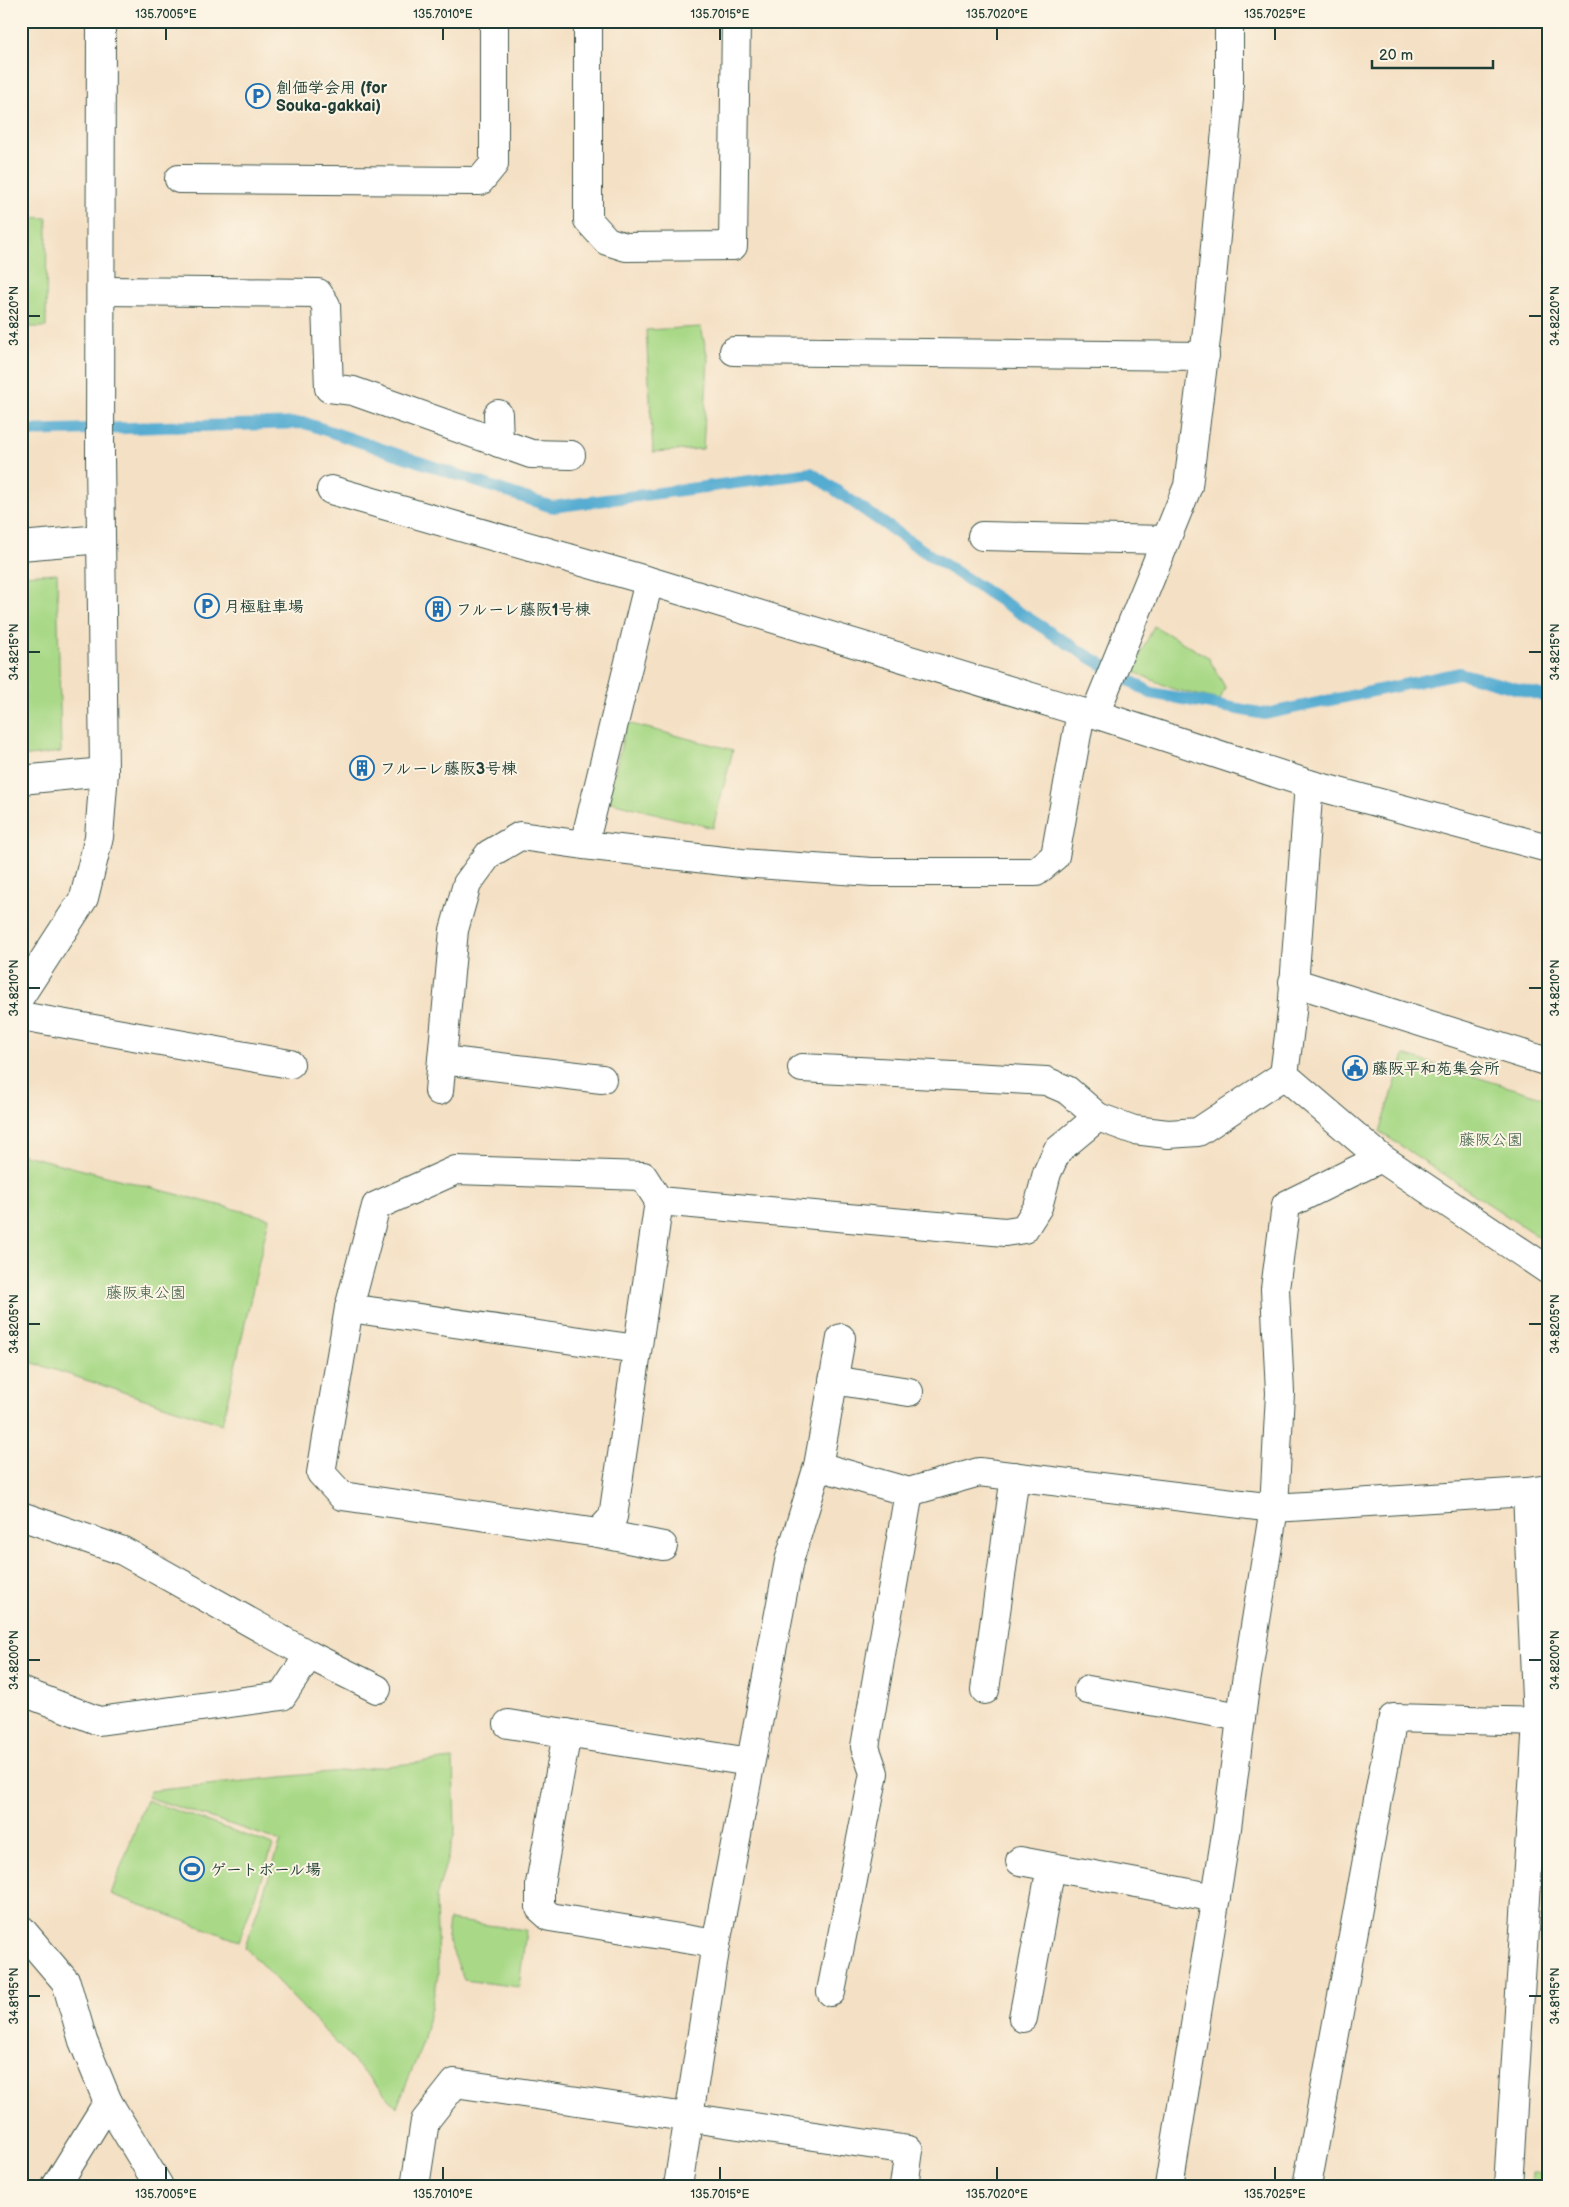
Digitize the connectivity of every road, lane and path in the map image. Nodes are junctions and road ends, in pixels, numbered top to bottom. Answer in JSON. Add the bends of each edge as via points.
{"nodes":[{"id":1,"x":101,"y":21,"type":"edge"},
{"id":2,"x":494,"y":21,"type":"edge"},
{"id":3,"x":588,"y":21,"type":"edge"},
{"id":4,"x":736,"y":21,"type":"edge"},
{"id":5,"x":1229,"y":21,"type":"edge"},
{"id":6,"x":179,"y":179,"type":"dead end"},
{"id":7,"x":101,"y":291,"type":"junction"},
{"id":8,"x":734,"y":351,"type":"dead end"},
{"id":9,"x":1205,"y":356,"type":"junction"},
{"id":10,"x":498,"y":414,"type":"dead end"},
{"id":11,"x":499,"y":443,"type":"junction"},
{"id":12,"x":571,"y":455,"type":"dead end"},
{"id":13,"x":331,"y":490,"type":"dead end"},
{"id":14,"x":982,"y":536,"type":"dead end"},
{"id":15,"x":101,"y":539,"type":"junction"},
{"id":16,"x":1166,"y":540,"type":"junction"},
{"id":17,"x":21,"y":546,"type":"edge"},
{"id":18,"x":649,"y":581,"type":"junction"},
{"id":19,"x":1094,"y":705,"type":"junction"},
{"id":20,"x":104,"y":772,"type":"junction"},
{"id":21,"x":21,"y":780,"type":"edge"},
{"id":22,"x":1309,"y":784,"type":"junction"},
{"id":23,"x":584,"y":845,"type":"junction"},
{"id":24,"x":1548,"y":848,"type":"edge"},
{"id":25,"x":34,"y":958,"type":"edge"},
{"id":26,"x":1293,"y":982,"type":"junction"},
{"id":27,"x":21,"y":995,"type":"edge"},
{"id":28,"x":21,"y":1016,"type":"edge"},
{"id":29,"x":442,"y":1060,"type":"junction"},
{"id":30,"x":1548,"y":1062,"type":"edge"},
{"id":31,"x":290,"y":1064,"type":"dead end"},
{"id":32,"x":802,"y":1068,"type":"dead end"},
{"id":33,"x":1284,"y":1075,"type":"junction"},
{"id":34,"x":602,"y":1079,"type":"dead end"},
{"id":35,"x":439,"y":1090,"type":"dead end"},
{"id":36,"x":1098,"y":1117,"type":"junction"},
{"id":37,"x":1381,"y":1158,"type":"junction"},
{"id":38,"x":659,"y":1201,"type":"junction"},
{"id":39,"x":1548,"y":1270,"type":"edge"},
{"id":40,"x":349,"y":1308,"type":"junction"},
{"id":41,"x":841,"y":1338,"type":"dead end"},
{"id":42,"x":637,"y":1349,"type":"junction"},
{"id":43,"x":833,"y":1380,"type":"junction"},
{"id":44,"x":909,"y":1392,"type":"dead end"},
{"id":45,"x":818,"y":1466,"type":"junction"},
{"id":46,"x":1015,"y":1476,"type":"junction"},
{"id":47,"x":1538,"y":1491,"type":"edge"},
{"id":48,"x":909,"y":1492,"type":"junction"},
{"id":49,"x":1274,"y":1508,"type":"junction"},
{"id":50,"x":21,"y":1516,"type":"edge"},
{"id":51,"x":598,"y":1533,"type":"junction"},
{"id":52,"x":663,"y":1546,"type":"dead end"},
{"id":53,"x":309,"y":1655,"type":"junction"},
{"id":54,"x":377,"y":1689,"type":"dead end"},
{"id":55,"x":985,"y":1690,"type":"dead end"},
{"id":56,"x":1088,"y":1690,"type":"dead end"},
{"id":57,"x":21,"y":1691,"type":"edge"},
{"id":58,"x":1241,"y":1717,"type":"junction"},
{"id":59,"x":1537,"y":1722,"type":"junction"},
{"id":60,"x":508,"y":1724,"type":"dead end"},
{"id":61,"x":567,"y":1733,"type":"junction"},
{"id":62,"x":750,"y":1762,"type":"junction"},
{"id":63,"x":1020,"y":1861,"type":"dead end"},
{"id":64,"x":1051,"y":1867,"type":"junction"},
{"id":65,"x":1216,"y":1898,"type":"junction"},
{"id":66,"x":21,"y":1929,"type":"edge"},
{"id":67,"x":716,"y":1944,"type":"junction"},
{"id":68,"x":831,"y":1992,"type":"dead end"},
{"id":69,"x":1024,"y":2018,"type":"dead end"},
{"id":70,"x":108,"y":2102,"type":"junction"},
{"id":71,"x":689,"y":2119,"type":"junction"},
{"id":72,"x":56,"y":2186,"type":"edge"},
{"id":73,"x":159,"y":2186,"type":"edge"},
{"id":74,"x":415,"y":2186,"type":"edge"},
{"id":75,"x":678,"y":2186,"type":"edge"},
{"id":76,"x":904,"y":2186,"type":"edge"},
{"id":77,"x":1169,"y":2186,"type":"edge"},
{"id":78,"x":1307,"y":2186,"type":"edge"},
{"id":79,"x":1508,"y":2186,"type":"edge"}],
"edges":[{"from":1,"to":7,"type":"street"},
{"from":2,"to":6,"type":"street","via":[[494,164],[480,181]]},
{"from":3,"to":4,"type":"street","via":[[588,220],[607,241],[626,247],[732,246]]},
{"from":5,"to":9,"type":"street","via":[[1229,99]]},
{"from":7,"to":11,"type":"street","via":[[318,293],[326,305],[328,388],[354,391]]},
{"from":7,"to":15,"type":"street"},
{"from":8,"to":9,"type":"street"},
{"from":9,"to":16,"type":"street","via":[[1188,486]]},
{"from":10,"to":11,"type":"street"},
{"from":11,"to":12,"type":"street","via":[[531,454]]},
{"from":13,"to":18,"type":"street"},
{"from":14,"to":16,"type":"street"},
{"from":15,"to":17,"type":"street"},
{"from":15,"to":20,"type":"street"},
{"from":16,"to":19,"type":"street","via":[[1120,652]]},
{"from":18,"to":19,"type":"street"},
{"from":18,"to":23,"type":"street"},
{"from":19,"to":22,"type":"street"},
{"from":19,"to":23,"type":"street","via":[[1054,856],[1036,872],[872,872],[741,863]]},
{"from":20,"to":21,"type":"street"},
{"from":20,"to":25,"type":"street","via":[[99,837],[84,898]]},
{"from":22,"to":24,"type":"street"},
{"from":22,"to":26,"type":"street"},
{"from":23,"to":29,"type":"street","via":[[520,836],[489,854],[467,884],[454,930]]},
{"from":25,"to":27,"type":"street"},
{"from":26,"to":30,"type":"street"},
{"from":26,"to":33,"type":"street"},
{"from":28,"to":31,"type":"street"},
{"from":29,"to":34,"type":"street"},
{"from":29,"to":35,"type":"street"},
{"from":32,"to":36,"type":"street","via":[[1046,1081],[1067,1090]]},
{"from":33,"to":36,"type":"street","via":[[1198,1132],[1168,1134],[1134,1130]]},
{"from":33,"to":37,"type":"street"},
{"from":36,"to":38,"type":"street","via":[[1057,1151],[1047,1172],[1038,1207],[1024,1229],[1005,1232]]},
{"from":37,"to":39,"type":"street"},
{"from":37,"to":49,"type":"street","via":[[1286,1205],[1275,1290],[1280,1393]]},
{"from":38,"to":40,"type":"street","via":[[643,1176],[456,1170],[376,1206]]},
{"from":38,"to":42,"type":"street"},
{"from":40,"to":42,"type":"street"},
{"from":40,"to":51,"type":"street","via":[[321,1473],[342,1496]]},
{"from":41,"to":43,"type":"street"},
{"from":42,"to":51,"type":"street","via":[[613,1517]]},
{"from":43,"to":44,"type":"street"},
{"from":43,"to":45,"type":"street"},
{"from":45,"to":48,"type":"street"},
{"from":45,"to":62,"type":"street","via":[[788,1561]]},
{"from":46,"to":48,"type":"street","via":[[979,1472]]},
{"from":46,"to":49,"type":"street"},
{"from":46,"to":55,"type":"street"},
{"from":47,"to":49,"type":"street"},
{"from":47,"to":59,"type":"street"},
{"from":48,"to":68,"type":"street","via":[[865,1747],[874,1773]]},
{"from":49,"to":58,"type":"street"},
{"from":50,"to":53,"type":"street","via":[[124,1551]]},
{"from":51,"to":52,"type":"street"},
{"from":53,"to":54,"type":"street"},
{"from":53,"to":57,"type":"street","via":[[282,1696],[99,1721]]},
{"from":56,"to":58,"type":"street"},
{"from":58,"to":65,"type":"street"},
{"from":59,"to":78,"type":"street","via":[[1393,1718]]},
{"from":59,"to":79,"type":"street"},
{"from":60,"to":61,"type":"street"},
{"from":61,"to":62,"type":"street"},
{"from":61,"to":67,"type":"street","via":[[540,1884],[540,1908],[550,1917]]},
{"from":62,"to":67,"type":"street"},
{"from":63,"to":64,"type":"street"},
{"from":64,"to":65,"type":"street"},
{"from":64,"to":69,"type":"street"},
{"from":65,"to":77,"type":"street"},
{"from":66,"to":70,"type":"street","via":[[66,1982],[83,2042]]},
{"from":67,"to":71,"type":"street"},
{"from":70,"to":72,"type":"street"},
{"from":70,"to":73,"type":"street"},
{"from":71,"to":74,"type":"street","via":[[455,2083],[426,2122]]},
{"from":71,"to":75,"type":"street"},
{"from":71,"to":76,"type":"street","via":[[909,2150]]}]}
